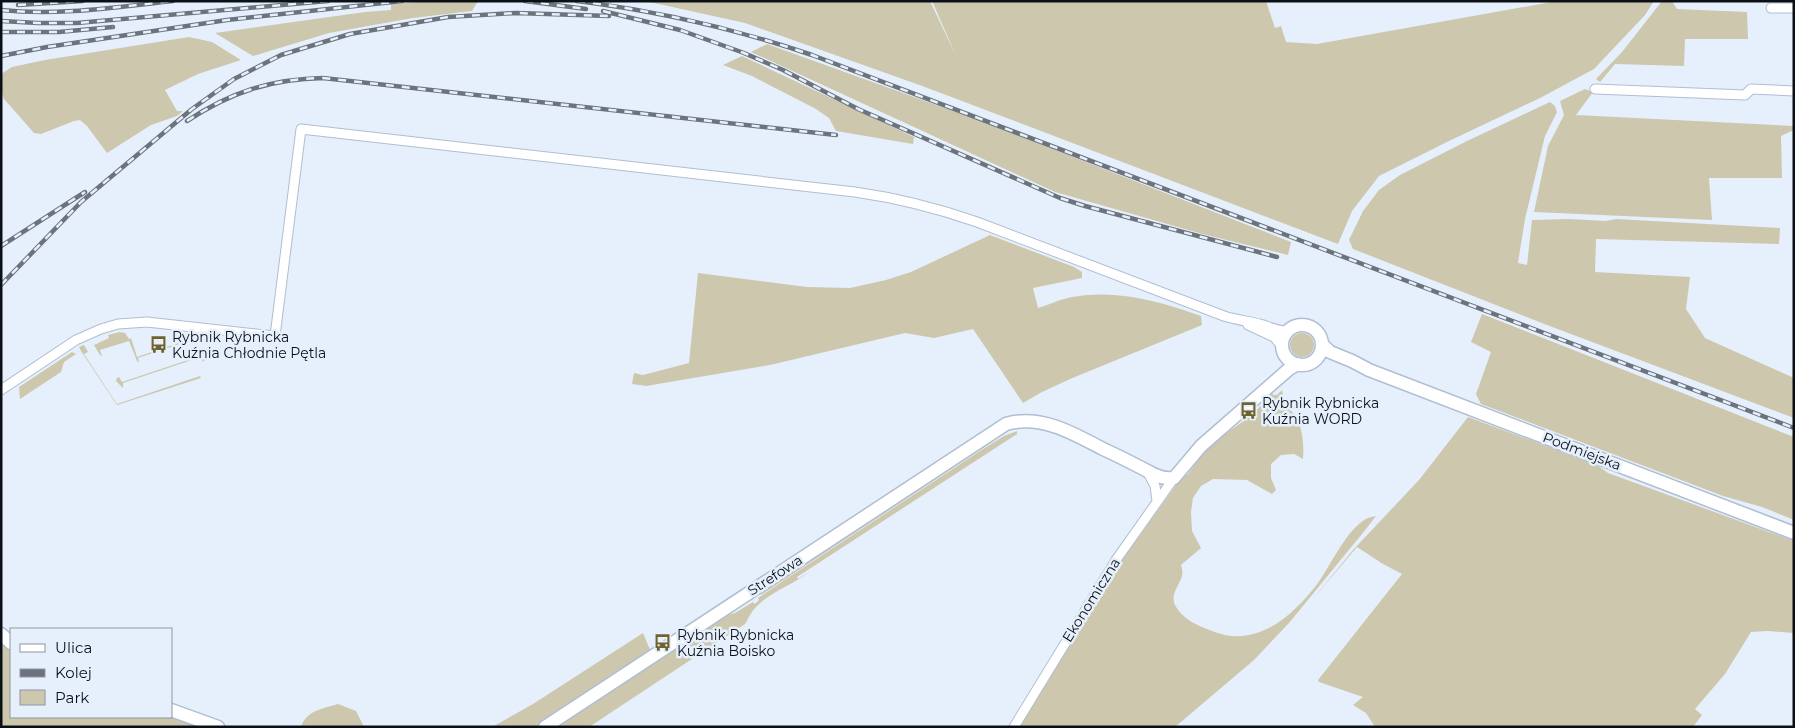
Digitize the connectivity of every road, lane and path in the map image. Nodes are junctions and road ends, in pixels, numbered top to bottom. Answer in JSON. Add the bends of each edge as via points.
{"nodes":[{"id":1,"x":1771,"y":8,"type":"dead end"},
{"id":2,"x":1794,"y":8,"type":"edge"},
{"id":3,"x":1595,"y":89,"type":"dead end"},
{"id":4,"x":1794,"y":91,"type":"edge"},
{"id":5,"x":1242,"y":321,"type":"junction"},
{"id":6,"x":1288,"y":331,"type":"junction"},
{"id":7,"x":1322,"y":344,"type":"junction"},
{"id":8,"x":1284,"y":350,"type":"junction"},
{"id":9,"x":1314,"y":360,"type":"junction"},
{"id":10,"x":1298,"y":364,"type":"junction"},
{"id":11,"x":1369,"y":370,"type":"junction"},
{"id":12,"x":1,"y":390,"type":"edge"},
{"id":13,"x":1255,"y":398,"type":"junction"},
{"id":14,"x":1146,"y":470,"type":"junction"},
{"id":15,"x":1174,"y":478,"type":"junction"},
{"id":16,"x":1157,"y":501,"type":"junction"},
{"id":17,"x":1794,"y":533,"type":"edge"},
{"id":18,"x":172,"y":710,"type":"edge"},
{"id":19,"x":218,"y":727,"type":"edge"},
{"id":20,"x":545,"y":727,"type":"edge"},
{"id":21,"x":1014,"y":727,"type":"edge"}],
"edges":[{"from":1,"to":2,"type":"street"},
{"from":3,"to":4,"type":"street","via":[[1745,95],[1751,89]]},
{"from":5,"to":6,"type":"street"},
{"from":5,"to":8,"type":"street","via":[[1274,337]]},
{"from":5,"to":12,"type":"street","via":[[977,222],[900,200],[856,192],[301,129],[275,336],[147,322],[118,324],[76,340]]},
{"from":6,"to":7,"type":"street","via":[[1299,325],[1310,327]]},
{"from":6,"to":8,"type":"street","via":[[1284,336]]},
{"from":7,"to":9,"type":"street"},
{"from":7,"to":11,"type":"street","name":"Podmiejska","via":[[1330,352]]},
{"from":8,"to":10,"type":"street","via":[[1290,361]]},
{"from":8,"to":13,"type":"street","name":"Ekonomiczna","via":[[1281,366]]},
{"from":9,"to":10,"type":"street"},
{"from":9,"to":11,"type":"street","name":"Podmiejska","via":[[1329,359]]},
{"from":10,"to":13,"type":"street","name":"Ekonomiczna"},
{"from":11,"to":17,"type":"street","name":"Podmiejska"},
{"from":13,"to":15,"type":"street","name":"Ekonomiczna","via":[[1201,446]]},
{"from":14,"to":15,"type":"street","via":[[1163,478]]},
{"from":14,"to":16,"type":"street","via":[[1155,486]]},
{"from":14,"to":20,"type":"street","name":"Strefowa","via":[[1056,426],[1028,421],[1006,424]]},
{"from":15,"to":16,"type":"street","name":"Ekonomiczna"},
{"from":16,"to":21,"type":"street","name":"Ekonomiczna","via":[[1116,560]]},
{"from":18,"to":19,"type":"street"}]}
